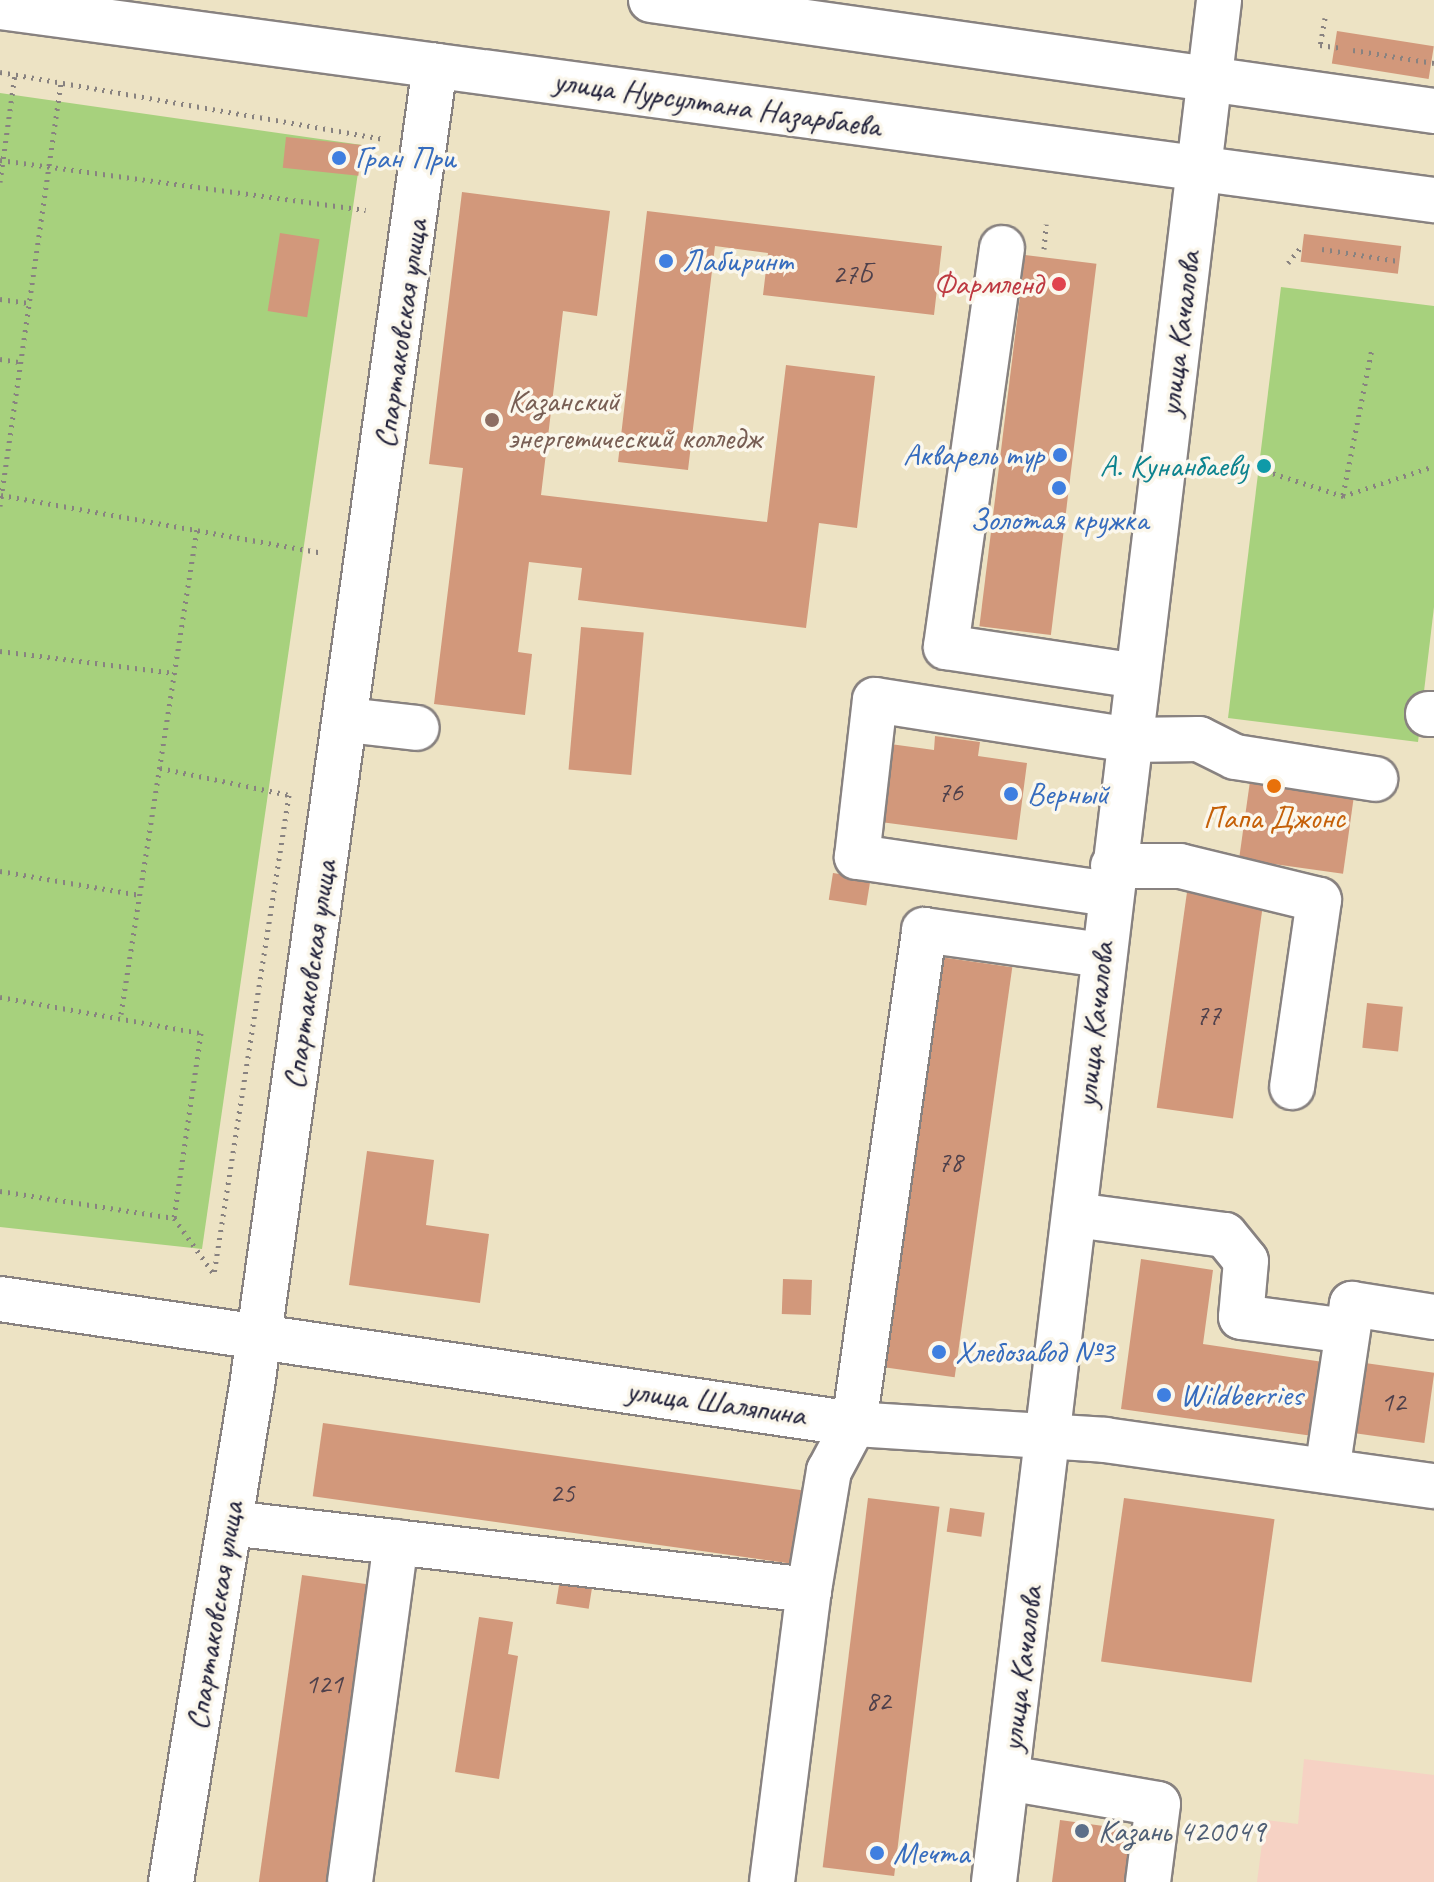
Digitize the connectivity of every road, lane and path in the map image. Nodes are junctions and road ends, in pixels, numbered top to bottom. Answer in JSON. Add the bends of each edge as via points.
{"nodes":[{"id":1,"x":651,"y":0,"type":"edge"},
{"id":2,"x":1219,"y":0,"type":"edge"},
{"id":3,"x":0,"y":7,"type":"edge"},
{"id":4,"x":1325,"y":18,"type":"dead end"},
{"id":5,"x":1342,"y":48,"type":"dead end"},
{"id":6,"x":1353,"y":50,"type":"dead end"},
{"id":7,"x":1434,"y":63,"type":"edge"},
{"id":8,"x":435,"y":66,"type":"junction"},
{"id":9,"x":0,"y":72,"type":"edge"},
{"id":10,"x":15,"y":74,"type":"junction"},
{"id":11,"x":1209,"y":74,"type":"junction"},
{"id":12,"x":61,"y":81,"type":"junction"},
{"id":13,"x":1434,"y":111,"type":"edge"},
{"id":14,"x":385,"y":139,"type":"dead end"},
{"id":15,"x":1,"y":161,"type":"edge"},
{"id":16,"x":49,"y":168,"type":"junction"},
{"id":17,"x":1201,"y":169,"type":"junction"},
{"id":18,"x":0,"y":182,"type":"edge"},
{"id":19,"x":1434,"y":200,"type":"edge"},
{"id":20,"x":366,"y":210,"type":"dead end"},
{"id":21,"x":1302,"y":246,"type":"dead end"},
{"id":22,"x":1002,"y":248,"type":"dead end"},
{"id":23,"x":1322,"y":249,"type":"dead end"},
{"id":24,"x":1398,"y":261,"type":"dead end"},
{"id":25,"x":1288,"y":263,"type":"dead end"},
{"id":26,"x":0,"y":299,"type":"edge"},
{"id":27,"x":29,"y":303,"type":"junction"},
{"id":28,"x":1372,"y":349,"type":"dead end"},
{"id":29,"x":0,"y":359,"type":"edge"},
{"id":30,"x":20,"y":362,"type":"junction"},
{"id":31,"x":1235,"y":461,"type":"dead end"},
{"id":32,"x":1434,"y":466,"type":"edge"},
{"id":33,"x":1,"y":495,"type":"edge"},
{"id":34,"x":1343,"y":496,"type":"junction"},
{"id":35,"x":0,"y":506,"type":"edge"},
{"id":36,"x":197,"y":527,"type":"junction"},
{"id":37,"x":322,"y":553,"type":"dead end"},
{"id":38,"x":0,"y":651,"type":"edge"},
{"id":39,"x":175,"y":673,"type":"junction"},
{"id":40,"x":1137,"y":676,"type":"junction"},
{"id":41,"x":347,"y":720,"type":"junction"},
{"id":42,"x":417,"y":728,"type":"dead end"},
{"id":43,"x":1129,"y":740,"type":"junction"},
{"id":44,"x":160,"y":768,"type":"junction"},
{"id":45,"x":1375,"y":779,"type":"dead end"},
{"id":46,"x":0,"y":871,"type":"edge"},
{"id":47,"x":1111,"y":880,"type":"junction"},
{"id":48,"x":140,"y":895,"type":"junction"},
{"id":49,"x":1103,"y":955,"type":"junction"},
{"id":50,"x":0,"y":997,"type":"edge"},
{"id":51,"x":121,"y":1014,"type":"junction"},
{"id":52,"x":1292,"y":1087,"type":"dead end"},
{"id":53,"x":0,"y":1191,"type":"edge"},
{"id":54,"x":1075,"y":1215,"type":"junction"},
{"id":55,"x":174,"y":1218,"type":"junction"},
{"id":56,"x":0,"y":1299,"type":"edge"},
{"id":57,"x":1434,"y":1317,"type":"edge"},
{"id":58,"x":1347,"y":1331,"type":"junction"},
{"id":59,"x":259,"y":1337,"type":"junction"},
{"id":60,"x":854,"y":1424,"type":"junction"},
{"id":61,"x":1051,"y":1441,"type":"junction"},
{"id":62,"x":1327,"y":1471,"type":"junction"},
{"id":63,"x":1434,"y":1486,"type":"edge"},
{"id":64,"x":230,"y":1523,"type":"junction"},
{"id":65,"x":396,"y":1542,"type":"junction"},
{"id":66,"x":809,"y":1590,"type":"junction"},
{"id":67,"x":1008,"y":1778,"type":"junction"},
{"id":68,"x":171,"y":1882,"type":"edge"},
{"id":69,"x":350,"y":1882,"type":"edge"},
{"id":70,"x":772,"y":1882,"type":"edge"},
{"id":71,"x":994,"y":1882,"type":"edge"},
{"id":72,"x":1148,"y":1882,"type":"edge"}],
"edges":[{"from":1,"to":11,"type":"street"},
{"from":2,"to":11,"type":"street","name":"улица Качалова"},
{"from":3,"to":8,"type":"street","name":"улица Нурсултана Назарбаева"},
{"from":4,"to":5,"type":"path","via":[[1320,45]]},
{"from":6,"to":7,"type":"path"},
{"from":8,"to":17,"type":"street","name":"улица Нурсултана Назарбаева"},
{"from":8,"to":41,"type":"street","name":"Спартаковская улица"},
{"from":9,"to":10,"type":"path"},
{"from":10,"to":12,"type":"path"},
{"from":10,"to":15,"type":"path"},
{"from":11,"to":13,"type":"street"},
{"from":11,"to":17,"type":"street","name":"улица Качалова"},
{"from":12,"to":14,"type":"path"},
{"from":12,"to":16,"type":"path"},
{"from":15,"to":16,"type":"path"},
{"from":15,"to":18,"type":"path"},
{"from":16,"to":20,"type":"path"},
{"from":16,"to":27,"type":"path"},
{"from":17,"to":19,"type":"street","name":"улица Нурсултана Назарбаева"},
{"from":17,"to":40,"type":"street","name":"улица Качалова"},
{"from":21,"to":25,"type":"path"},
{"from":22,"to":40,"type":"street","via":[[946,647]]},
{"from":23,"to":24,"type":"path"},
{"from":26,"to":27,"type":"path"},
{"from":27,"to":30,"type":"path"},
{"from":28,"to":34,"type":"path"},
{"from":29,"to":30,"type":"path"},
{"from":30,"to":33,"type":"path"},
{"from":31,"to":34,"type":"path"},
{"from":32,"to":34,"type":"path"},
{"from":33,"to":35,"type":"path"},
{"from":33,"to":36,"type":"path"},
{"from":36,"to":37,"type":"path"},
{"from":36,"to":39,"type":"path"},
{"from":38,"to":39,"type":"path"},
{"from":39,"to":44,"type":"path"},
{"from":40,"to":43,"type":"street","name":"улица Качалова"},
{"from":41,"to":42,"type":"street"},
{"from":41,"to":59,"type":"street","name":"Спартаковская улица"},
{"from":43,"to":45,"type":"street","via":[[1199,739],[1235,757]]},
{"from":43,"to":47,"type":"street","name":"улица Качалова"},
{"from":43,"to":47,"type":"street","via":[[875,700],[857,857]]},
{"from":44,"to":48,"type":"path"},
{"from":44,"to":55,"type":"path","via":[[289,795],[214,1274]]},
{"from":46,"to":48,"type":"path"},
{"from":47,"to":49,"type":"street","name":"улица Качалова"},
{"from":47,"to":52,"type":"street","via":[[1180,866],[1319,900]]},
{"from":48,"to":51,"type":"path"},
{"from":49,"to":54,"type":"street","name":"улица Качалова"},
{"from":49,"to":60,"type":"street","via":[[924,930]]},
{"from":50,"to":51,"type":"path"},
{"from":51,"to":55,"type":"path","via":[[201,1033]]},
{"from":53,"to":55,"type":"path"},
{"from":54,"to":58,"type":"street","via":[[1225,1235],[1246,1261],[1241,1317]]},
{"from":54,"to":61,"type":"street","name":"улица Качалова"},
{"from":56,"to":59,"type":"street","name":"улица Шаляпина"},
{"from":57,"to":58,"type":"street","via":[[1352,1304]]},
{"from":58,"to":62,"type":"street"},
{"from":59,"to":60,"type":"street","name":"улица Шаляпина"},
{"from":59,"to":64,"type":"street","name":"Спартаковская улица"},
{"from":60,"to":61,"type":"street","name":"улица Шаляпина"},
{"from":60,"to":66,"type":"street","via":[[829,1471]]},
{"from":61,"to":62,"type":"street","name":"улица Шаляпина","via":[[1105,1440]]},
{"from":61,"to":67,"type":"street","name":"улица Качалова"},
{"from":62,"to":63,"type":"street","name":"улица Шаляпина"},
{"from":64,"to":65,"type":"street"},
{"from":64,"to":68,"type":"street","name":"Спартаковская улица"},
{"from":65,"to":66,"type":"street"},
{"from":65,"to":69,"type":"street"},
{"from":66,"to":70,"type":"street"},
{"from":67,"to":71,"type":"street","name":"улица Качалова"},
{"from":67,"to":72,"type":"street","via":[[1158,1804]]}]}
